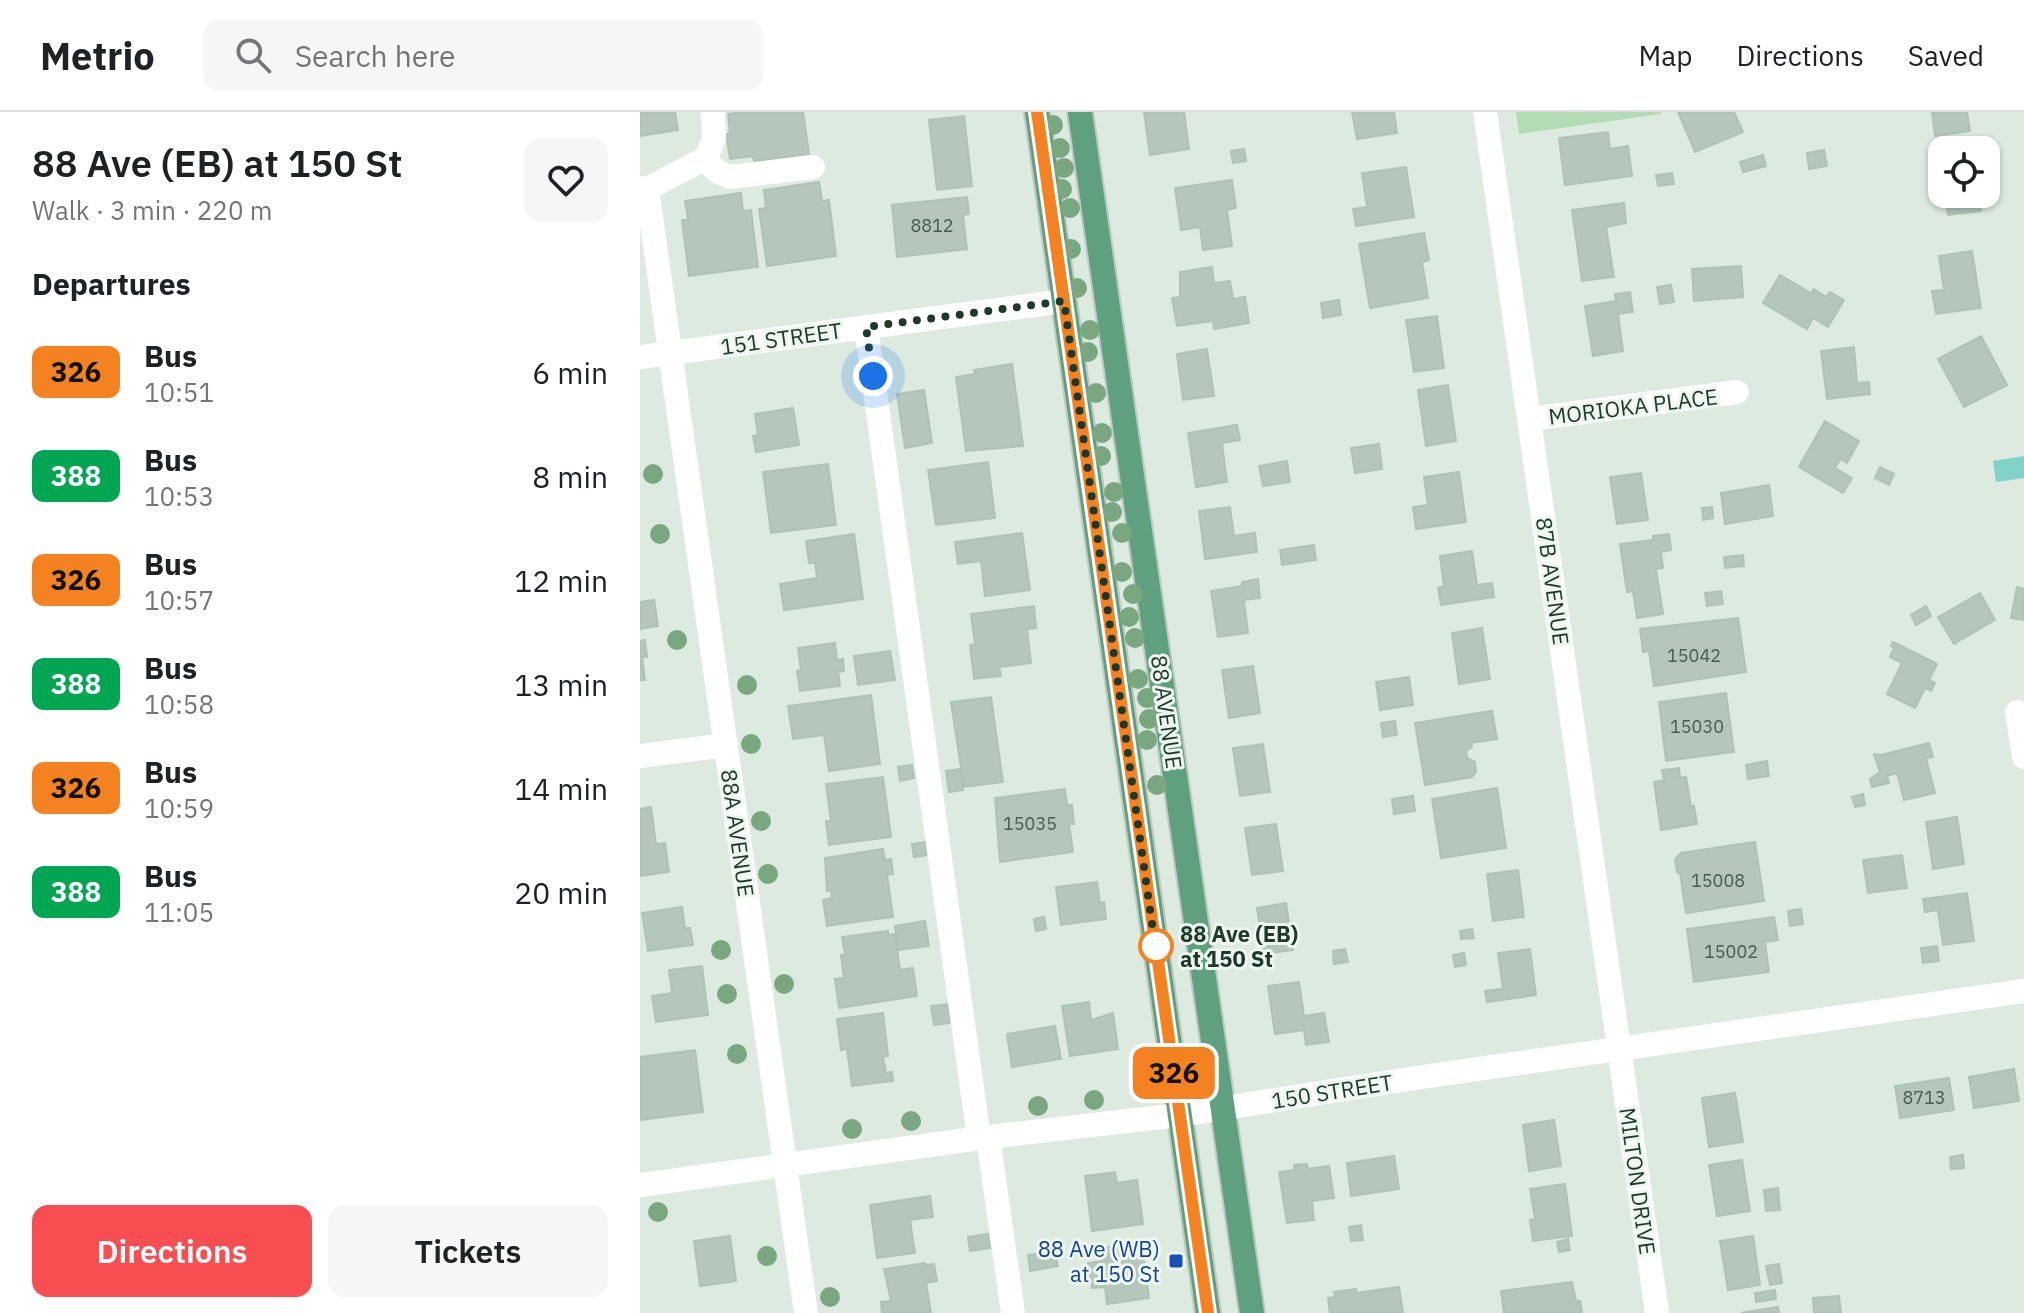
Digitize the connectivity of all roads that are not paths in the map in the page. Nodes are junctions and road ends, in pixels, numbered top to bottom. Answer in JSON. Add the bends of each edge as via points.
{"nodes":[{"id":1,"x":713,"y":112,"type":"edge"},
{"id":2,"x":1037,"y":112,"type":"edge"},
{"id":3,"x":1080,"y":112,"type":"edge"},
{"id":4,"x":1485,"y":112,"type":"edge"},
{"id":5,"x":706,"y":158,"type":"junction"},
{"id":6,"x":813,"y":167,"type":"dead end"},
{"id":7,"x":643,"y":188,"type":"edge"},
{"id":8,"x":1064,"y":301,"type":"junction"},
{"id":9,"x":866,"y":327,"type":"junction"},
{"id":10,"x":670,"y":353,"type":"junction"},
{"id":11,"x":640,"y":357,"type":"edge"},
{"id":12,"x":1737,"y":392,"type":"dead end"},
{"id":13,"x":1530,"y":419,"type":"junction"},
{"id":14,"x":2017,"y":712,"type":"dead end"},
{"id":15,"x":726,"y":745,"type":"junction"},
{"id":16,"x":640,"y":756,"type":"edge"},
{"id":17,"x":2024,"y":757,"type":"edge"},
{"id":18,"x":2024,"y":991,"type":"edge"},
{"id":19,"x":1620,"y":1049,"type":"junction"},
{"id":20,"x":1224,"y":1107,"type":"junction"},
{"id":21,"x":1180,"y":1115,"type":"junction"},
{"id":22,"x":984,"y":1138,"type":"junction"},
{"id":23,"x":785,"y":1165,"type":"junction"},
{"id":24,"x":640,"y":1185,"type":"edge"},
{"id":25,"x":806,"y":1313,"type":"edge"},
{"id":26,"x":1013,"y":1313,"type":"edge"},
{"id":27,"x":1208,"y":1313,"type":"edge"},
{"id":28,"x":1252,"y":1313,"type":"edge"},
{"id":29,"x":1657,"y":1313,"type":"edge"}],
"edges":[{"from":1,"to":5,"type":"street","via":[[714,139]]},
{"from":2,"to":8,"type":"main road","name":"88 AVENUE"},
{"from":3,"to":20,"type":"main road","name":"88 AVENUE"},
{"from":4,"to":13,"type":"street","name":"87B AVENUE"},
{"from":5,"to":6,"type":"street","via":[[716,171],[731,177]]},
{"from":5,"to":7,"type":"street"},
{"from":7,"to":10,"type":"street","name":"88A AVENUE"},
{"from":8,"to":9,"type":"street","name":"151 STREET"},
{"from":8,"to":21,"type":"main road","name":"88 AVENUE"},
{"from":9,"to":10,"type":"street","name":"151 STREET"},
{"from":9,"to":22,"type":"street"},
{"from":10,"to":11,"type":"street","name":"151 STREET"},
{"from":10,"to":15,"type":"street","name":"88A AVENUE"},
{"from":12,"to":13,"type":"street","name":"MORIOKA PLACE"},
{"from":13,"to":19,"type":"street","name":"87B AVENUE"},
{"from":14,"to":17,"type":"street"},
{"from":15,"to":16,"type":"street"},
{"from":15,"to":23,"type":"street","name":"88A AVENUE"},
{"from":18,"to":19,"type":"street","name":"150 STREET"},
{"from":19,"to":20,"type":"street","name":"150 STREET"},
{"from":19,"to":29,"type":"street","name":"MILTON DRIVE"},
{"from":20,"to":21,"type":"street","name":"150 STREET"},
{"from":20,"to":28,"type":"main road","name":"88 AVENUE"},
{"from":21,"to":22,"type":"street","name":"150 STREET"},
{"from":21,"to":27,"type":"main road","name":"88 AVENUE"},
{"from":22,"to":23,"type":"street","name":"150 STREET"},
{"from":22,"to":26,"type":"street"},
{"from":23,"to":24,"type":"street","name":"150 STREET"},
{"from":23,"to":25,"type":"street","name":"88A AVENUE"}]}
